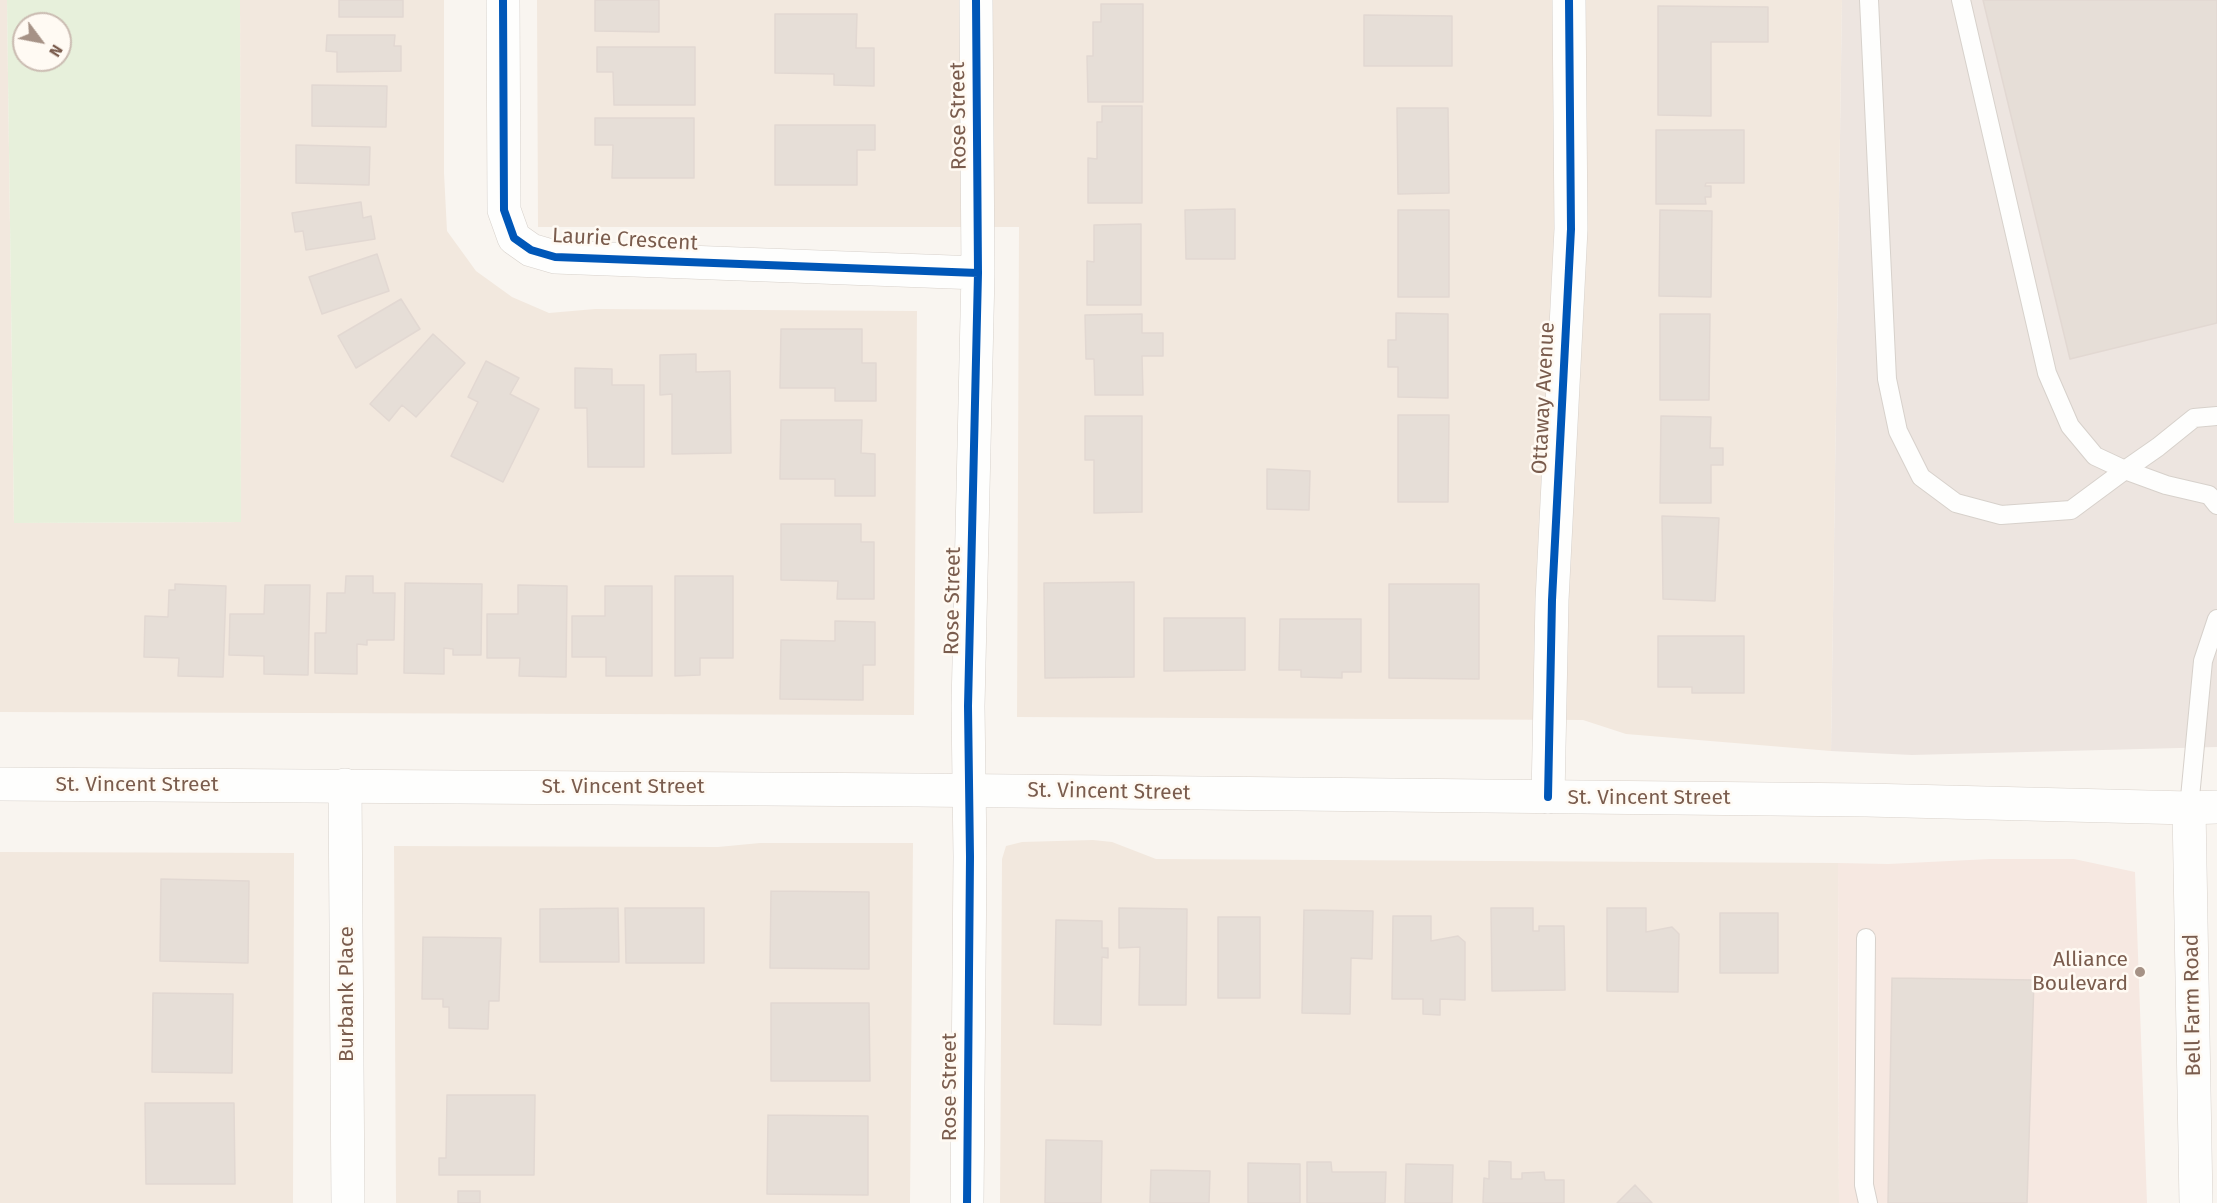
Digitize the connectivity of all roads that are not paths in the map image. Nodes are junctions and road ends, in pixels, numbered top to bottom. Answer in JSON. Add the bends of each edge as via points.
{"nodes":[{"id":1,"x":503,"y":0,"type":"edge"},
{"id":2,"x":976,"y":0,"type":"edge"},
{"id":3,"x":1569,"y":0,"type":"edge"},
{"id":4,"x":1869,"y":0,"type":"edge"},
{"id":5,"x":1961,"y":0,"type":"edge"},
{"id":6,"x":978,"y":273,"type":"junction"},
{"id":7,"x":2217,"y":416,"type":"edge"},
{"id":8,"x":2125,"y":470,"type":"junction"},
{"id":9,"x":2217,"y":505,"type":"edge"},
{"id":10,"x":2217,"y":619,"type":"edge"},
{"id":11,"x":0,"y":784,"type":"edge"},
{"id":12,"x":345,"y":785,"type":"junction"},
{"id":13,"x":969,"y":791,"type":"junction"},
{"id":14,"x":1548,"y":797,"type":"junction"},
{"id":15,"x":2203,"y":807,"type":"edge"},
{"id":16,"x":1866,"y":938,"type":"dead end"},
{"id":17,"x":348,"y":1203,"type":"edge"},
{"id":18,"x":967,"y":1203,"type":"edge"},
{"id":19,"x":1868,"y":1203,"type":"edge"},
{"id":20,"x":2196,"y":1203,"type":"edge"}],
"edges":[{"from":1,"to":6,"type":"street","name":"Laurie Crescent","via":[[504,210],[514,238],[531,250],[555,257]]},
{"from":2,"to":6,"type":"street","name":"Rose Street"},
{"from":3,"to":14,"type":"street","name":"Ottaway Avenue","via":[[1571,229],[1552,600]]},
{"from":4,"to":8,"type":"lane","via":[[1887,379],[1898,431],[1921,477],[1956,503],[2001,515],[2071,510]]},
{"from":5,"to":8,"type":"lane","via":[[2047,373],[2070,426],[2095,456]]},
{"from":6,"to":13,"type":"street","name":"Rose Street"},
{"from":7,"to":8,"type":"lane","via":[[2194,418]]},
{"from":8,"to":9,"type":"lane","via":[[2210,495]]},
{"from":10,"to":15,"type":"lane","via":[[2203,661]]},
{"from":11,"to":12,"type":"street","name":"St. Vincent Street"},
{"from":12,"to":13,"type":"street","name":"St. Vincent Street"},
{"from":12,"to":17,"type":"street","name":"Burbank Place"},
{"from":13,"to":14,"type":"street","name":"St. Vincent Street"},
{"from":13,"to":18,"type":"street","name":"Rose Street"},
{"from":14,"to":15,"type":"street","name":"St. Vincent Street"},
{"from":15,"to":20,"type":"street","name":"Bell Farm Road"},
{"from":16,"to":19,"type":"lane","via":[[1864,1185]]}]}
